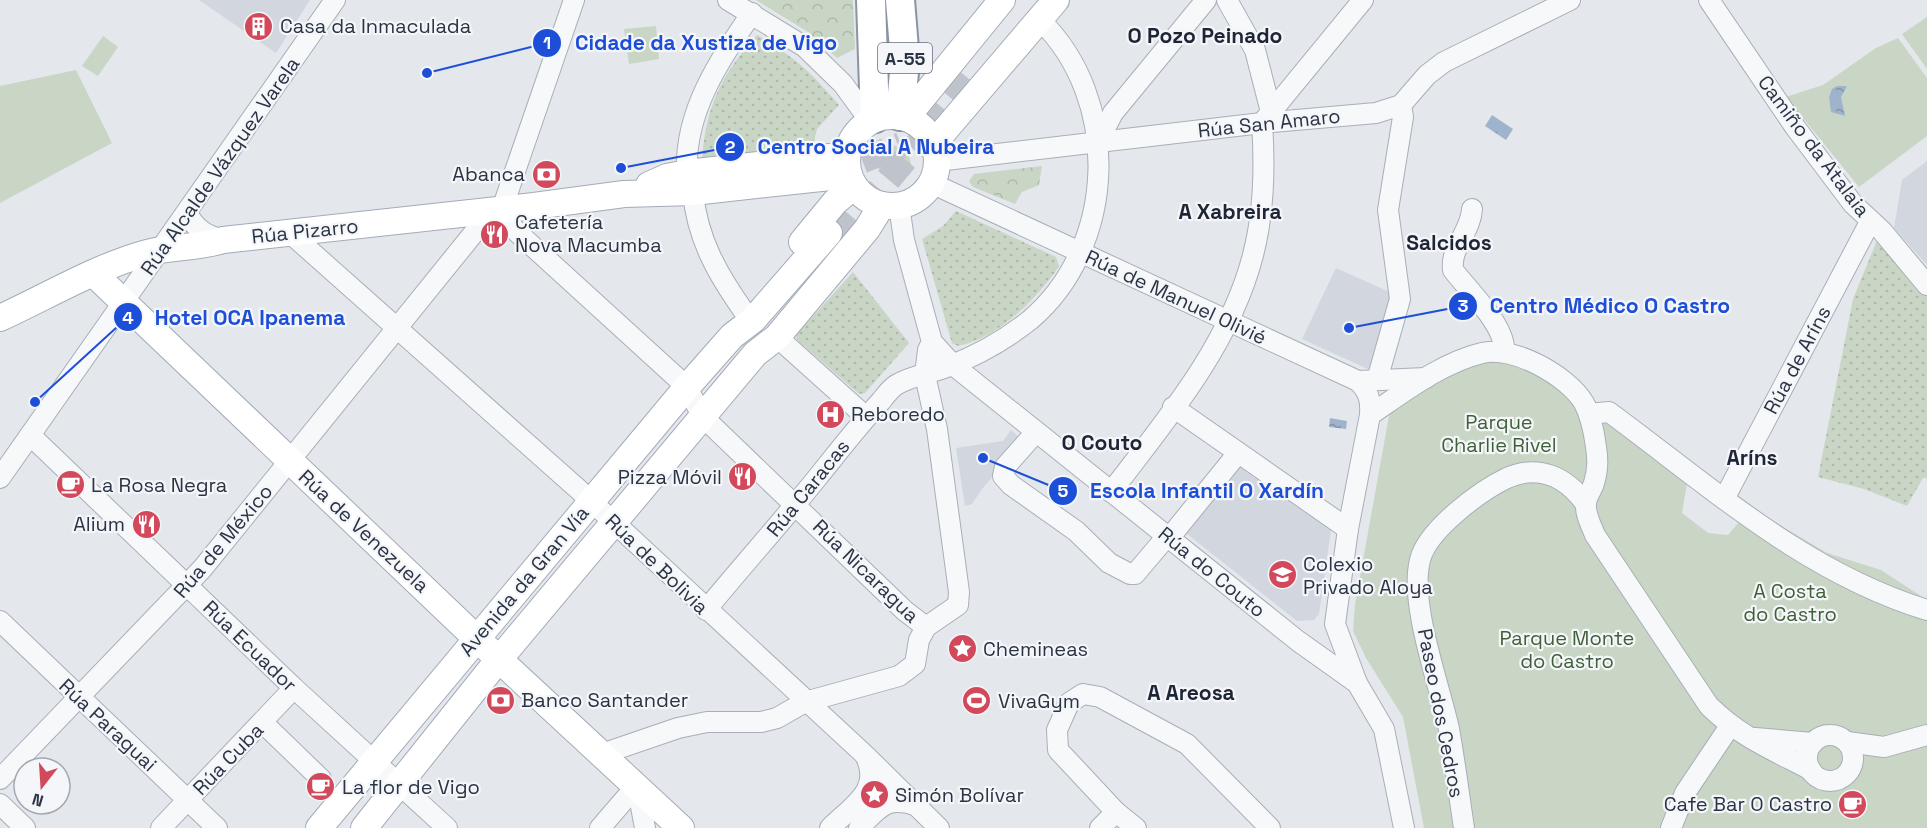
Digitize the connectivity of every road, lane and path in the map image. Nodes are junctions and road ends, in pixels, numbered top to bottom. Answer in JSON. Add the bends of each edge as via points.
{"nodes":[{"id":1,"x":335,"y":0,"type":"edge"},
{"id":2,"x":574,"y":0,"type":"edge"},
{"id":3,"x":728,"y":0,"type":"edge"},
{"id":4,"x":871,"y":0,"type":"edge"},
{"id":5,"x":900,"y":0,"type":"edge"},
{"id":6,"x":1002,"y":0,"type":"edge"},
{"id":7,"x":1021,"y":0,"type":"edge"},
{"id":8,"x":1056,"y":0,"type":"edge"},
{"id":9,"x":1206,"y":0,"type":"edge"},
{"id":10,"x":1227,"y":0,"type":"edge"},
{"id":11,"x":1363,"y":0,"type":"edge"},
{"id":12,"x":1570,"y":0,"type":"edge"},
{"id":13,"x":1709,"y":0,"type":"edge"},
{"id":14,"x":1528,"y":8,"type":"edge"},
{"id":15,"x":1039,"y":10,"type":"edge"},
{"id":16,"x":752,"y":13,"type":"junction"},
{"id":17,"x":1401,"y":105,"type":"junction"},
{"id":18,"x":1267,"y":117,"type":"junction"},
{"id":19,"x":888,"y":118,"type":"junction"},
{"id":20,"x":1098,"y":142,"type":"junction"},
{"id":21,"x":934,"y":163,"type":"junction"},
{"id":22,"x":850,"y":172,"type":"junction"},
{"id":23,"x":720,"y":178,"type":"dead end"},
{"id":24,"x":659,"y":182,"type":"junction"},
{"id":25,"x":690,"y":183,"type":"junction"},
{"id":26,"x":624,"y":194,"type":"junction"},
{"id":27,"x":891,"y":205,"type":"junction"},
{"id":28,"x":1472,"y":209,"type":"dead end"},
{"id":29,"x":502,"y":210,"type":"junction"},
{"id":30,"x":187,"y":213,"type":"junction"},
{"id":31,"x":1870,"y":222,"type":"junction"},
{"id":32,"x":290,"y":233,"type":"junction"},
{"id":33,"x":224,"y":240,"type":"junction"},
{"id":34,"x":160,"y":250,"type":"junction"},
{"id":35,"x":1081,"y":253,"type":"junction"},
{"id":36,"x":94,"y":274,"type":"junction"},
{"id":37,"x":1927,"y":285,"type":"edge"},
{"id":38,"x":123,"y":304,"type":"junction"},
{"id":39,"x":745,"y":313,"type":"junction"},
{"id":40,"x":0,"y":318,"type":"edge"},
{"id":41,"x":1227,"y":321,"type":"junction"},
{"id":42,"x":396,"y":328,"type":"junction"},
{"id":43,"x":732,"y":336,"type":"junction"},
{"id":44,"x":777,"y":337,"type":"junction"},
{"id":45,"x":932,"y":342,"type":"junction"},
{"id":46,"x":1504,"y":352,"type":"junction"},
{"id":47,"x":755,"y":354,"type":"junction"},
{"id":48,"x":952,"y":365,"type":"junction"},
{"id":49,"x":925,"y":375,"type":"junction"},
{"id":50,"x":1426,"y":378,"type":"junction"},
{"id":51,"x":1368,"y":381,"type":"junction"},
{"id":52,"x":687,"y":387,"type":"junction"},
{"id":53,"x":1173,"y":407,"type":"junction"},
{"id":54,"x":1589,"y":414,"type":"junction"},
{"id":55,"x":1370,"y":415,"type":"junction"},
{"id":56,"x":702,"y":416,"type":"junction"},
{"id":57,"x":866,"y":417,"type":"junction"},
{"id":58,"x":1036,"y":432,"type":"junction"},
{"id":59,"x":30,"y":435,"type":"junction"},
{"id":60,"x":1238,"y":453,"type":"junction"},
{"id":61,"x":291,"y":462,"type":"junction"},
{"id":62,"x":0,"y":478,"type":"edge"},
{"id":63,"x":1111,"y":492,"type":"junction"},
{"id":64,"x":1724,"y":499,"type":"junction"},
{"id":65,"x":591,"y":501,"type":"junction"},
{"id":66,"x":796,"y":503,"type":"junction"},
{"id":67,"x":1586,"y":503,"type":"junction"},
{"id":68,"x":614,"y":522,"type":"junction"},
{"id":69,"x":1348,"y":529,"type":"junction"},
{"id":70,"x":1169,"y":536,"type":"junction"},
{"id":71,"x":187,"y":585,"type":"junction"},
{"id":72,"x":706,"y":610,"type":"junction"},
{"id":73,"x":1927,"y":610,"type":"edge"},
{"id":74,"x":0,"y":621,"type":"edge"},
{"id":75,"x":1335,"y":624,"type":"junction"},
{"id":76,"x":926,"y":627,"type":"junction"},
{"id":77,"x":476,"y":638,"type":"junction"},
{"id":78,"x":1298,"y":641,"type":"junction"},
{"id":79,"x":500,"y":660,"type":"junction"},
{"id":80,"x":1357,"y":682,"type":"junction"},
{"id":81,"x":294,"y":688,"type":"junction"},
{"id":82,"x":78,"y":698,"type":"junction"},
{"id":83,"x":806,"y":702,"type":"junction"},
{"id":84,"x":263,"y":723,"type":"junction"},
{"id":85,"x":1737,"y":731,"type":"junction"},
{"id":86,"x":1927,"y":735,"type":"edge"},
{"id":87,"x":1847,"y":742,"type":"junction"},
{"id":88,"x":1813,"y":743,"type":"junction"},
{"id":89,"x":602,"y":754,"type":"junction"},
{"id":90,"x":865,"y":755,"type":"junction"},
{"id":91,"x":374,"y":763,"type":"junction"},
{"id":92,"x":1811,"y":770,"type":"junction"},
{"id":93,"x":0,"y":779,"type":"edge"},
{"id":94,"x":321,"y":779,"type":"dead end"},
{"id":95,"x":401,"y":785,"type":"junction"},
{"id":96,"x":637,"y":785,"type":"junction"},
{"id":97,"x":187,"y":800,"type":"junction"},
{"id":98,"x":0,"y":804,"type":"edge"},
{"id":99,"x":918,"y":807,"type":"junction"},
{"id":100,"x":1116,"y":812,"type":"junction"},
{"id":101,"x":25,"y":828,"type":"edge"},
{"id":102,"x":161,"y":828,"type":"edge"},
{"id":103,"x":217,"y":828,"type":"edge"},
{"id":104,"x":319,"y":828,"type":"edge"},
{"id":105,"x":364,"y":828,"type":"edge"},
{"id":106,"x":447,"y":828,"type":"edge"},
{"id":107,"x":600,"y":828,"type":"edge"},
{"id":108,"x":645,"y":828,"type":"edge"},
{"id":109,"x":681,"y":828,"type":"edge"},
{"id":110,"x":830,"y":828,"type":"edge"},
{"id":111,"x":860,"y":828,"type":"edge"},
{"id":112,"x":939,"y":828,"type":"edge"},
{"id":113,"x":1100,"y":828,"type":"edge"},
{"id":114,"x":1136,"y":828,"type":"edge"},
{"id":115,"x":1270,"y":828,"type":"edge"},
{"id":116,"x":1404,"y":828,"type":"edge"},
{"id":117,"x":1464,"y":828,"type":"edge"},
{"id":118,"x":1671,"y":828,"type":"edge"}],
"edges":[{"from":1,"to":30,"type":"street","name":"Rúa Alcalde Vázquez Varela"},
{"from":2,"to":29,"type":"street"},
{"from":3,"to":16,"type":"street"},
{"from":4,"to":19,"type":"highway","number":"A-55"},
{"from":5,"to":19,"type":"highway","number":"A-55","via":[[905,61]]},
{"from":6,"to":19,"type":"main road"},
{"from":7,"to":15,"type":"main road","via":[[967,75]]},
{"from":8,"to":15,"type":"main road"},
{"from":9,"to":20,"type":"street","via":[[1113,113]]},
{"from":10,"to":18,"type":"street","via":[[1255,50]]},
{"from":11,"to":18,"type":"street"},
{"from":12,"to":14,"type":"street"},
{"from":13,"to":31,"type":"street","name":"Camiño da Atalaia","via":[[1795,127]]},
{"from":14,"to":17,"type":"street","via":[[1444,62]]},
{"from":15,"to":20,"type":"street","via":[[1084,86]]},
{"from":15,"to":21,"type":"main road"},
{"from":16,"to":19,"type":"street","via":[[805,47],[843,84]]},
{"from":16,"to":25,"type":"street","via":[[706,86],[692,126]]},
{"from":17,"to":18,"type":"street","name":"Rúa San Amaro","via":[[1376,113]]},
{"from":17,"to":51,"type":"street","via":[[1403,117],[1388,210],[1400,299]]},
{"from":18,"to":20,"type":"street","name":"Rúa San Amaro"},
{"from":18,"to":41,"type":"street","via":[[1263,189],[1253,254]]},
{"from":19,"to":21,"type":"main road","via":[[923,128]]},
{"from":19,"to":22,"type":"main road","via":[[858,130],[850,141]]},
{"from":20,"to":21,"type":"street","name":"Rúa San Amaro"},
{"from":20,"to":35,"type":"street","name":"Rúa Caracas","via":[[1097,196]]},
{"from":21,"to":27,"type":"main road","via":[[923,194]]},
{"from":21,"to":35,"type":"street","name":"Rúa de Manuel Olivié"},
{"from":22,"to":25,"type":"main road","name":"Rúa Pizarro"},
{"from":22,"to":27,"type":"main road","via":[[871,201]]},
{"from":22,"to":39,"type":"main road","name":"Avenida da Gran Vía","via":[[835,202]]},
{"from":23,"to":24,"type":"main road","name":"Rúa Pizarro"},
{"from":24,"to":25,"type":"main road","name":"Rúa Pizarro","via":[[667,177]]},
{"from":24,"to":26,"type":"main road","name":"Rúa Pizarro"},
{"from":25,"to":26,"type":"main road","name":"Rúa Pizarro"},
{"from":25,"to":39,"type":"street","via":[[706,248]]},
{"from":26,"to":29,"type":"main road","name":"Rúa Pizarro"},
{"from":27,"to":44,"type":"main road","name":"Avenida da Gran Vía"},
{"from":27,"to":45,"type":"street"},
{"from":28,"to":46,"type":"street","via":[[1472,222],[1452,260],[1453,270],[1494,322],[1505,342]]},
{"from":29,"to":32,"type":"main road","name":"Rúa Pizarro"},
{"from":29,"to":42,"type":"street","name":"Rúa de México","via":[[472,234]]},
{"from":29,"to":52,"type":"street","via":[[518,233]]},
{"from":30,"to":33,"type":"street","via":[[205,235]]},
{"from":30,"to":34,"type":"street","name":"Rúa Alcalde Vázquez Varela"},
{"from":31,"to":37,"type":"street","name":"Camiño da Atalaia"},
{"from":31,"to":64,"type":"street","name":"Rúa de Aríns"},
{"from":32,"to":33,"type":"main road","name":"Rúa Pizarro"},
{"from":32,"to":42,"type":"street","name":"Rúa de Bolivia"},
{"from":33,"to":34,"type":"main road","name":"Rúa Pizarro"},
{"from":34,"to":36,"type":"main road","name":"Rúa Pizarro"},
{"from":34,"to":38,"type":"street","name":"Rúa Alcalde Vázquez Varela"},
{"from":35,"to":41,"type":"street","name":"Rúa de Manuel Olivié"},
{"from":35,"to":48,"type":"street","name":"Rúa Caracas","via":[[1063,284],[1030,319],[999,342]]},
{"from":36,"to":38,"type":"main road","name":"Rúa de Venezuela"},
{"from":36,"to":40,"type":"main road","name":"Rúa Pizarro"},
{"from":38,"to":59,"type":"street","name":"Rúa Alcalde Vázquez Varela"},
{"from":38,"to":61,"type":"main road","name":"Rúa de Venezuela"},
{"from":39,"to":43,"type":"main road","name":"Avenida da Gran Vía"},
{"from":41,"to":51,"type":"street","name":"Rúa de Manuel Olivié"},
{"from":41,"to":53,"type":"street","via":[[1203,368]]},
{"from":42,"to":61,"type":"street","name":"Rúa de México"},
{"from":42,"to":65,"type":"street","name":"Rúa de Bolivia"},
{"from":43,"to":47,"type":"main road","name":"Avenida da Gran Vía","via":[[753,320],[833,236],[766,329]]},
{"from":43,"to":52,"type":"main road","name":"Avenida da Gran Vía"},
{"from":44,"to":47,"type":"main road","name":"Avenida da Gran Vía"},
{"from":44,"to":57,"type":"street"},
{"from":45,"to":48,"type":"street","name":"Rúa do Couto"},
{"from":45,"to":49,"type":"street"},
{"from":46,"to":50,"type":"street","name":"Rúa de Manuel Olivié","via":[[1484,352]]},
{"from":46,"to":54,"type":"street","name":"Rúa de Manuel Olivié","via":[[1550,371],[1571,388]]},
{"from":47,"to":56,"type":"main road","name":"Avenida da Gran Vía"},
{"from":48,"to":49,"type":"street","name":"Rúa Caracas"},
{"from":48,"to":58,"type":"street","name":"Rúa do Couto"},
{"from":49,"to":57,"type":"street","name":"Rúa Caracas","via":[[896,386]]},
{"from":49,"to":76,"type":"street","via":[[937,429],[960,600]]},
{"from":50,"to":51,"type":"street","name":"Rúa de Manuel Olivié"},
{"from":50,"to":55,"type":"street","name":"Rúa de Manuel Olivié"},
{"from":51,"to":55,"type":"street"},
{"from":52,"to":56,"type":"street","name":"Rúa Nicaragua"},
{"from":52,"to":65,"type":"main road","name":"Avenida da Gran Vía"},
{"from":53,"to":60,"type":"street"},
{"from":53,"to":63,"type":"street"},
{"from":54,"to":64,"type":"street","via":[[1610,412]]},
{"from":54,"to":67,"type":"street","via":[[1598,464]]},
{"from":55,"to":69,"type":"street"},
{"from":56,"to":66,"type":"street","name":"Rúa Nicaragua"},
{"from":56,"to":68,"type":"main road","name":"Avenida da Gran Vía"},
{"from":57,"to":66,"type":"street","name":"Rúa Caracas"},
{"from":58,"to":63,"type":"street","name":"Rúa do Couto"},
{"from":58,"to":70,"type":"street","via":[[1005,466],[1003,476],[1076,531],[1109,563],[1136,574]]},
{"from":59,"to":62,"type":"street","name":"Rúa Alcalde Vázquez Varela"},
{"from":59,"to":71,"type":"street","name":"Rúa Ecuador"},
{"from":60,"to":69,"type":"street"},
{"from":60,"to":70,"type":"street"},
{"from":61,"to":71,"type":"street","name":"Rúa de México"},
{"from":61,"to":77,"type":"main road","name":"Rúa de Venezuela"},
{"from":63,"to":70,"type":"street","name":"Rúa do Couto"},
{"from":64,"to":73,"type":"street","via":[[1798,552],[1854,583]]},
{"from":65,"to":68,"type":"street","name":"Rúa de Bolivia"},
{"from":65,"to":77,"type":"main road","name":"Avenida da Gran Vía"},
{"from":66,"to":72,"type":"street","name":"Rúa Caracas"},
{"from":66,"to":76,"type":"street","name":"Rúa Nicaragua"},
{"from":67,"to":85,"type":"street","via":[[1595,535],[1709,706]]},
{"from":67,"to":117,"type":"street","name":"Paseo dos Cedros","via":[[1557,477],[1536,471],[1519,473],[1489,487],[1431,538],[1420,558],[1416,580],[1449,730]]},
{"from":68,"to":72,"type":"street","name":"Rúa de Bolivia"},
{"from":68,"to":79,"type":"main road","name":"Avenida da Gran Vía"},
{"from":69,"to":75,"type":"street"},
{"from":70,"to":78,"type":"street","name":"Rúa do Couto"},
{"from":71,"to":81,"type":"street","name":"Rúa Ecuador"},
{"from":71,"to":82,"type":"street","name":"Rúa de México"},
{"from":72,"to":83,"type":"street","name":"Rúa de Bolivia"},
{"from":74,"to":82,"type":"street","name":"Rúa Paraguai"},
{"from":75,"to":78,"type":"street","via":[[1321,638],[1306,643]]},
{"from":75,"to":80,"type":"street"},
{"from":76,"to":83,"type":"street","via":[[919,640],[915,664],[898,676]]},
{"from":77,"to":79,"type":"main road","name":"Rúa de Venezuela"},
{"from":77,"to":91,"type":"main road","name":"Avenida da Gran Vía"},
{"from":78,"to":80,"type":"street","name":"Rúa do Couto"},
{"from":79,"to":89,"type":"main road","name":"Rúa de Venezuela"},
{"from":79,"to":95,"type":"main road","name":"Avenida da Gran Vía"},
{"from":80,"to":116,"type":"street","via":[[1384,729]]},
{"from":81,"to":84,"type":"street","name":"Rúa Cuba"},
{"from":81,"to":91,"type":"street","name":"Rúa Ecuador"},
{"from":82,"to":93,"type":"street","name":"Rúa de México"},
{"from":82,"to":97,"type":"street","name":"Rúa Paraguai"},
{"from":83,"to":89,"type":"street","via":[[777,718],[678,728]]},
{"from":83,"to":90,"type":"street","name":"Rúa de Bolivia"},
{"from":84,"to":94,"type":"street"},
{"from":84,"to":97,"type":"street","name":"Rúa Cuba"},
{"from":85,"to":88,"type":"street","via":[[1765,740]]},
{"from":85,"to":92,"type":"street"},
{"from":85,"to":118,"type":"street","via":[[1685,793]]},
{"from":86,"to":87,"type":"street","via":[[1884,747]]},
{"from":87,"to":88,"type":"street","via":[[1829,735]]},
{"from":87,"to":92,"type":"street","via":[[1853,757],[1846,775],[1828,781]]},
{"from":88,"to":92,"type":"street","via":[[1807,756]]},
{"from":89,"to":96,"type":"main road","name":"Rúa de Venezuela"},
{"from":90,"to":99,"type":"street","name":"Rúa de Bolivia"},
{"from":90,"to":110,"type":"street","via":[[872,769],[870,786]]},
{"from":91,"to":95,"type":"street","name":"Rúa Ecuador"},
{"from":91,"to":104,"type":"main road","name":"Avenida da Gran Vía"},
{"from":95,"to":105,"type":"main road","name":"Avenida da Gran Vía"},
{"from":95,"to":106,"type":"street","name":"Rúa Ecuador"},
{"from":96,"to":107,"type":"street"},
{"from":96,"to":108,"type":"street"},
{"from":96,"to":109,"type":"main road","name":"Rúa de Venezuela"},
{"from":97,"to":102,"type":"street","name":"Rúa Cuba"},
{"from":97,"to":103,"type":"street","name":"Rúa Paraguai"},
{"from":98,"to":101,"type":"street"},
{"from":99,"to":111,"type":"street","via":[[898,801],[887,803]]},
{"from":99,"to":112,"type":"street","name":"Rúa de Bolivia"},
{"from":100,"to":113,"type":"street"},
{"from":100,"to":114,"type":"street"},
{"from":100,"to":115,"type":"street","via":[[1062,756],[1056,744],[1060,720],[1069,703],[1083,694],[1091,693],[1187,744]]}]}
